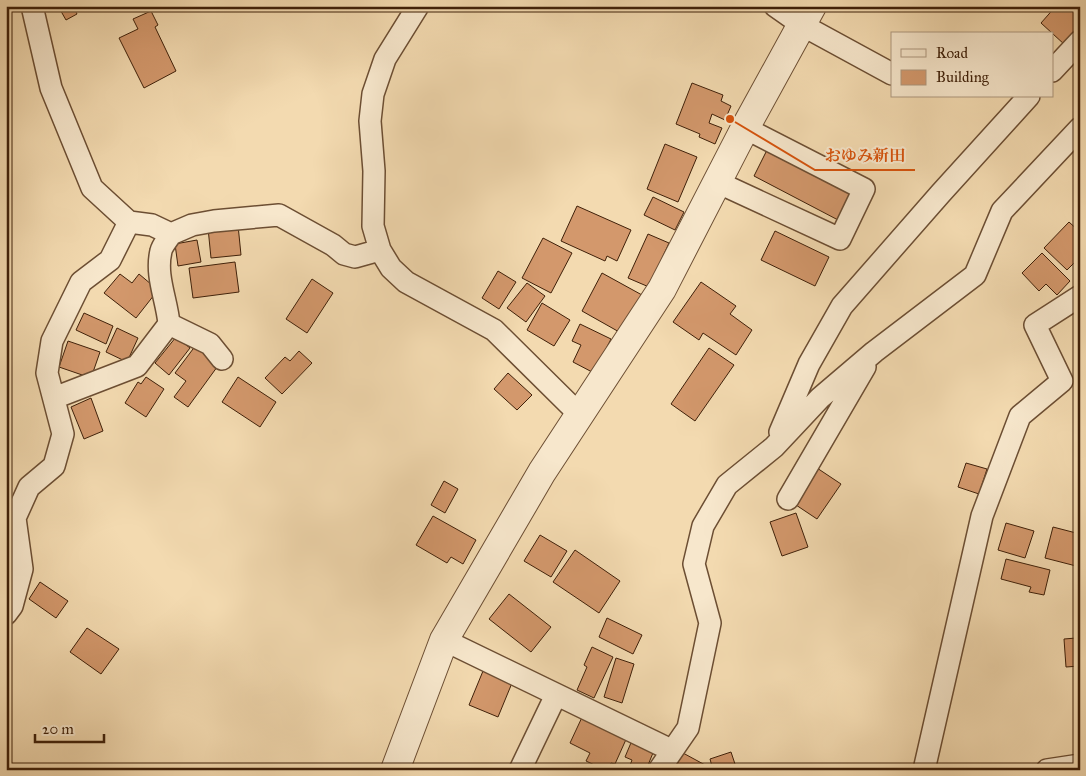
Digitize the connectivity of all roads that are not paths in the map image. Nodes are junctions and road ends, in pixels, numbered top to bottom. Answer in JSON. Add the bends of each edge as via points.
{"nodes":[{"id":1,"x":32,"y":6,"type":"edge"},
{"id":2,"x":418,"y":6,"type":"edge"},
{"id":3,"x":775,"y":6,"type":"edge"},
{"id":4,"x":807,"y":16,"type":"edge"},
{"id":5,"x":1080,"y":41,"type":"edge"},
{"id":6,"x":1054,"y":69,"type":"edge"},
{"id":7,"x":891,"y":73,"type":"edge"},
{"id":8,"x":1027,"y":98,"type":"edge"},
{"id":9,"x":744,"y":128,"type":"junction"},
{"id":10,"x":1080,"y":128,"type":"edge"},
{"id":11,"x":717,"y":182,"type":"junction"},
{"id":12,"x":129,"y":222,"type":"junction"},
{"id":13,"x":171,"y":234,"type":"junction"},
{"id":14,"x":380,"y":250,"type":"junction"},
{"id":15,"x":1080,"y":296,"type":"edge"},
{"id":16,"x":169,"y":324,"type":"junction"},
{"id":17,"x":874,"y":352,"type":"junction"},
{"id":18,"x":222,"y":359,"type":"dead end"},
{"id":19,"x":54,"y":398,"type":"junction"},
{"id":20,"x":580,"y":415,"type":"junction"},
{"id":21,"x":774,"y":446,"type":"junction"},
{"id":22,"x":788,"y":499,"type":"dead end"},
{"id":23,"x":6,"y":614,"type":"edge"},
{"id":24,"x":444,"y":640,"type":"junction"},
{"id":25,"x":556,"y":694,"type":"junction"},
{"id":26,"x":671,"y":750,"type":"junction"},
{"id":27,"x":1080,"y":765,"type":"edge"},
{"id":28,"x":395,"y":770,"type":"edge"},
{"id":29,"x":520,"y":770,"type":"edge"},
{"id":30,"x":659,"y":770,"type":"edge"},
{"id":31,"x":924,"y":770,"type":"edge"},
{"id":32,"x":1047,"y":770,"type":"edge"}],
"edges":[{"from":1,"to":12,"type":"street","via":[[51,88],[92,188]]},
{"from":2,"to":14,"type":"street","via":[[385,59],[373,94],[370,121],[374,171],[373,226]]},
{"from":3,"to":4,"type":"street"},
{"from":4,"to":7,"type":"street"},
{"from":4,"to":9,"type":"street"},
{"from":5,"to":6,"type":"street"},
{"from":8,"to":21,"type":"street","via":[[842,306],[809,364]]},
{"from":9,"to":11,"type":"street"},
{"from":9,"to":11,"type":"street","via":[[864,188],[840,238]]},
{"from":10,"to":17,"type":"street","via":[[1002,211],[975,275]]},
{"from":11,"to":20,"type":"street","via":[[662,289]]},
{"from":12,"to":13,"type":"street","via":[[152,225]]},
{"from":12,"to":19,"type":"street","via":[[110,260],[81,282],[52,340],[47,373]]},
{"from":13,"to":14,"type":"street","via":[[214,221],[279,215],[344,254],[355,256]]},
{"from":13,"to":16,"type":"street","via":[[161,250],[160,277]]},
{"from":14,"to":20,"type":"street","via":[[391,268],[406,282],[494,330]]},
{"from":15,"to":31,"type":"street","via":[[1036,325],[1062,381],[1020,416],[982,516]]},
{"from":16,"to":18,"type":"street","via":[[210,344]]},
{"from":16,"to":19,"type":"street","via":[[137,366]]},
{"from":17,"to":21,"type":"street","via":[[820,398]]},
{"from":17,"to":22,"type":"street"},
{"from":19,"to":23,"type":"street","via":[[63,434],[54,466],[28,487],[16,518],[22,569],[12,606]]},
{"from":20,"to":24,"type":"street","via":[[542,472]]},
{"from":21,"to":26,"type":"street","via":[[727,485],[703,526],[694,564],[710,623],[688,728]]},
{"from":24,"to":25,"type":"street"},
{"from":24,"to":28,"type":"street"},
{"from":25,"to":26,"type":"street"},
{"from":25,"to":29,"type":"street"},
{"from":26,"to":30,"type":"street"},
{"from":27,"to":32,"type":"street"}]}
